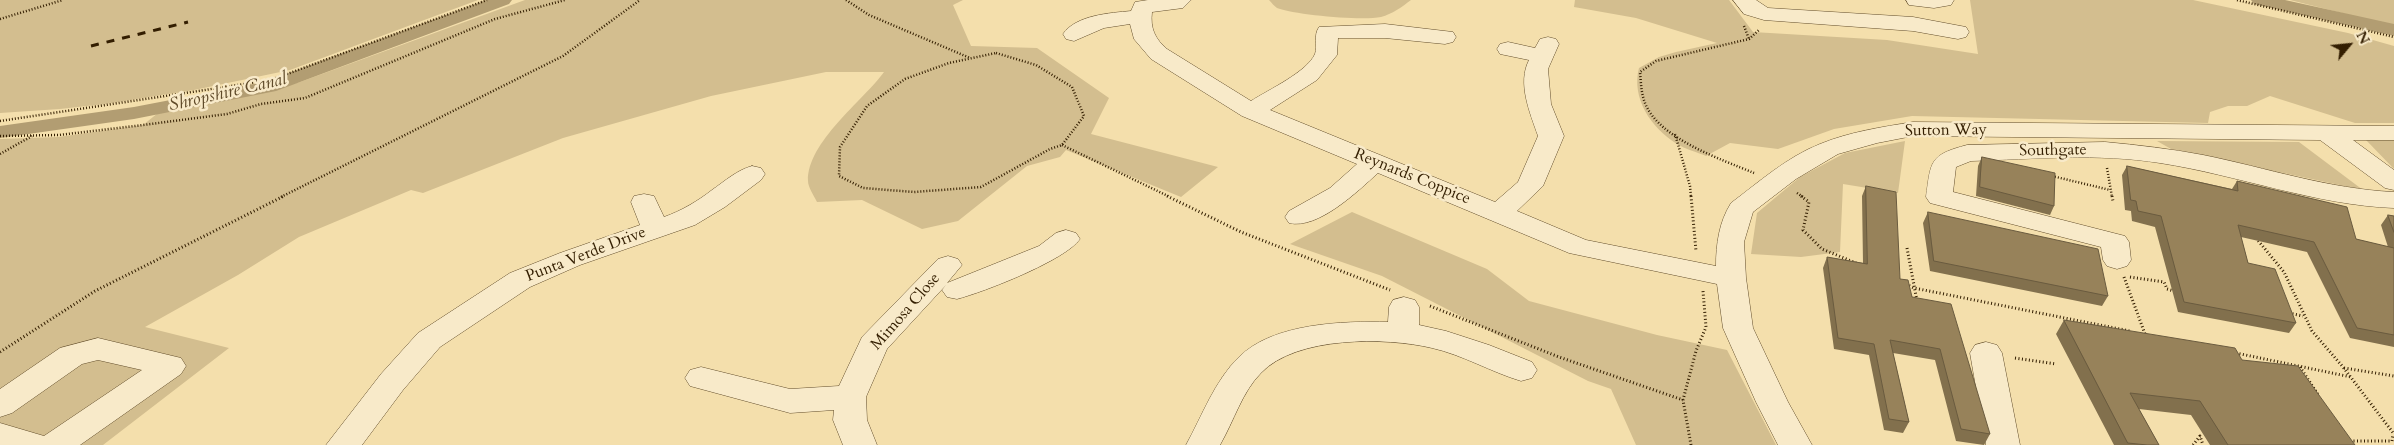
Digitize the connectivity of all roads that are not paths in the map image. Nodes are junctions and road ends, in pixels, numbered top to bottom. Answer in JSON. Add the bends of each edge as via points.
{"nodes":[{"id":1,"x":1180,"y":0,"type":"edge"},
{"id":2,"x":1744,"y":0,"type":"edge"},
{"id":3,"x":1917,"y":0,"type":"edge"},
{"id":4,"x":1943,"y":0,"type":"edge"},
{"id":5,"x":1134,"y":14,"type":"junction"},
{"id":6,"x":1958,"y":32,"type":"dead end"},
{"id":7,"x":1074,"y":34,"type":"dead end"},
{"id":8,"x":1445,"y":36,"type":"dead end"},
{"id":9,"x":1508,"y":49,"type":"dead end"},
{"id":10,"x":1250,"y":111,"type":"junction"},
{"id":11,"x":2327,"y":133,"type":"junction"},
{"id":12,"x":2394,"y":133,"type":"edge"},
{"id":13,"x":1375,"y":162,"type":"junction"},
{"id":14,"x":752,"y":174,"type":"dead end"},
{"id":15,"x":2394,"y":182,"type":"edge"},
{"id":16,"x":2394,"y":200,"type":"edge"},
{"id":17,"x":644,"y":202,"type":"dead end"},
{"id":18,"x":1498,"y":213,"type":"junction"},
{"id":19,"x":1299,"y":218,"type":"dead end"},
{"id":20,"x":656,"y":229,"type":"junction"},
{"id":21,"x":1066,"y":239,"type":"dead end"},
{"id":22,"x":2117,"y":260,"type":"dead end"},
{"id":23,"x":1731,"y":278,"type":"junction"},
{"id":24,"x":1986,"y":353,"type":"road end"},
{"id":25,"x":1521,"y":370,"type":"dead end"},
{"id":26,"x":701,"y":378,"type":"dead end"},
{"id":27,"x":850,"y":397,"type":"junction"},
{"id":28,"x":0,"y":405,"type":"edge"},
{"id":29,"x":0,"y":435,"type":"edge"},
{"id":30,"x":32,"y":445,"type":"edge"},
{"id":31,"x":56,"y":445,"type":"edge"},
{"id":32,"x":343,"y":445,"type":"edge"},
{"id":33,"x":860,"y":445,"type":"edge"},
{"id":34,"x":1203,"y":445,"type":"edge"},
{"id":35,"x":1795,"y":445,"type":"edge"},
{"id":36,"x":2003,"y":445,"type":"edge"}],
"edges":[{"from":1,"to":5,"type":"street"},
{"from":2,"to":6,"type":"street","via":[[1752,8],[1771,14],[1913,24]]},
{"from":3,"to":4,"type":"street"},
{"from":5,"to":7,"type":"street","via":[[1086,27]]},
{"from":5,"to":10,"type":"street","name":"Reynards Coppice","via":[[1146,44]]},
{"from":8,"to":10,"type":"street","via":[[1385,31],[1327,32],[1326,55],[1308,75]]},
{"from":9,"to":18,"type":"street","via":[[1545,50],[1536,69],[1539,104],[1551,136],[1530,186]]},
{"from":10,"to":13,"type":"street","name":"Reynards Coppice"},
{"from":11,"to":12,"type":"street","name":"Sutton Way"},
{"from":11,"to":15,"type":"street"},
{"from":11,"to":23,"type":"street","name":"Sutton Way","via":[[1913,130],[1874,136],[1829,149],[1787,173],[1741,209],[1730,242]]},
{"from":13,"to":18,"type":"street","name":"Reynards Coppice"},
{"from":13,"to":19,"type":"street","via":[[1339,194]]},
{"from":14,"to":20,"type":"street","name":"Punta Verde Drive","via":[[685,219]]},
{"from":16,"to":22,"type":"street","name":"Southgate","via":[[2342,195],[2158,155],[2105,150],[1967,153],[1944,163],[1939,197],[2115,242]]},
{"from":17,"to":20,"type":"street"},
{"from":18,"to":23,"type":"street","name":"Reynards Coppice","via":[[1579,247]]},
{"from":20,"to":32,"type":"street","name":"Punta Verde Drive","via":[[520,280],[429,340]]},
{"from":21,"to":27,"type":"street","name":"Mimosa Close","via":[[1050,252],[950,283],[873,344]]},
{"from":23,"to":35,"type":"street","name":"Sutton Way","via":[[1738,328]]},
{"from":24,"to":36,"type":"street"},
{"from":25,"to":34,"type":"street","via":[[1435,338],[1405,308],[1371,332],[1308,338],[1260,355],[1226,399]]},
{"from":26,"to":27,"type":"street","via":[[790,401]]},
{"from":27,"to":33,"type":"street","name":"Mimosa Close","via":[[850,420]]},
{"from":28,"to":31,"type":"street","via":[[71,356],[98,349],[170,366]]},
{"from":29,"to":30,"type":"street"}]}
